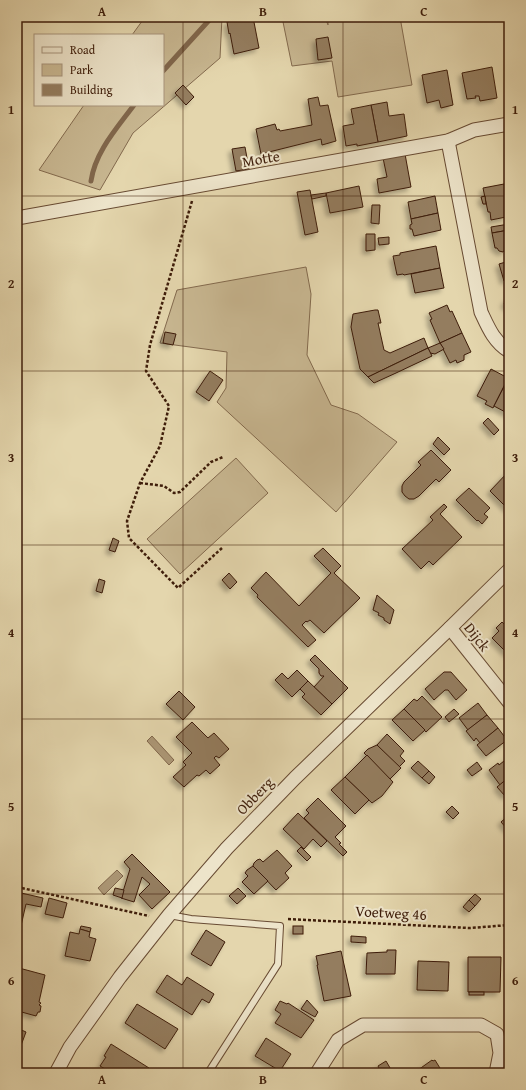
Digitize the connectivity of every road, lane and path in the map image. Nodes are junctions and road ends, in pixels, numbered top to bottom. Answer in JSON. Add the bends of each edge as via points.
{"nodes":[{"id":1,"x":509,"y":124,"type":"edge"},
{"id":2,"x":448,"y":141,"type":"junction"},
{"id":3,"x":196,"y":187,"type":"junction"},
{"id":4,"x":17,"y":218,"type":"edge"},
{"id":5,"x":509,"y":351,"type":"edge"},
{"id":6,"x":223,"y":457,"type":"dead end"},
{"id":7,"x":140,"y":483,"type":"junction"},
{"id":8,"x":222,"y":548,"type":"dead end"},
{"id":9,"x":509,"y":570,"type":"edge"},
{"id":10,"x":450,"y":628,"type":"junction"},
{"id":11,"x":509,"y":702,"type":"edge"},
{"id":12,"x":17,"y":887,"type":"edge"},
{"id":13,"x":169,"y":915,"type":"junction"},
{"id":14,"x":509,"y":925,"type":"edge"},
{"id":15,"x":280,"y":926,"type":"junction"},
{"id":16,"x":57,"y":1073,"type":"edge"},
{"id":17,"x":208,"y":1073,"type":"edge"},
{"id":18,"x":317,"y":1073,"type":"edge"},
{"id":19,"x":496,"y":1073,"type":"edge"}],
"edges":[{"from":1,"to":2,"type":"street","name":"Motte","via":[[474,130]]},
{"from":2,"to":3,"type":"street","name":"Motte"},
{"from":2,"to":5,"type":"street","via":[[481,312],[489,331]]},
{"from":3,"to":4,"type":"street","name":"Motte"},
{"from":3,"to":7,"type":"path","via":[[150,345],[146,370],[169,406],[160,446]]},
{"from":6,"to":7,"type":"path","via":[[211,462],[180,492],[174,493],[164,486]]},
{"from":7,"to":8,"type":"path","via":[[127,521],[129,538],[178,588]]},
{"from":9,"to":10,"type":"street","name":"Obberg"},
{"from":10,"to":11,"type":"street","name":"Dijck"},
{"from":10,"to":13,"type":"street","name":"Obberg","via":[[295,778]]},
{"from":12,"to":13,"type":"path","via":[[152,916]]},
{"from":13,"to":15,"type":"lane"},
{"from":13,"to":16,"type":"street","name":"Obberg","via":[[94,1012],[70,1047]]},
{"from":14,"to":15,"type":"path","name":"Voetweg 46","via":[[470,928],[302,919],[280,920]]},
{"from":15,"to":17,"type":"lane","via":[[278,964]]},
{"from":18,"to":19,"type":"street","via":[[338,1040],[363,1025],[480,1025],[497,1034],[500,1053]]}]}
